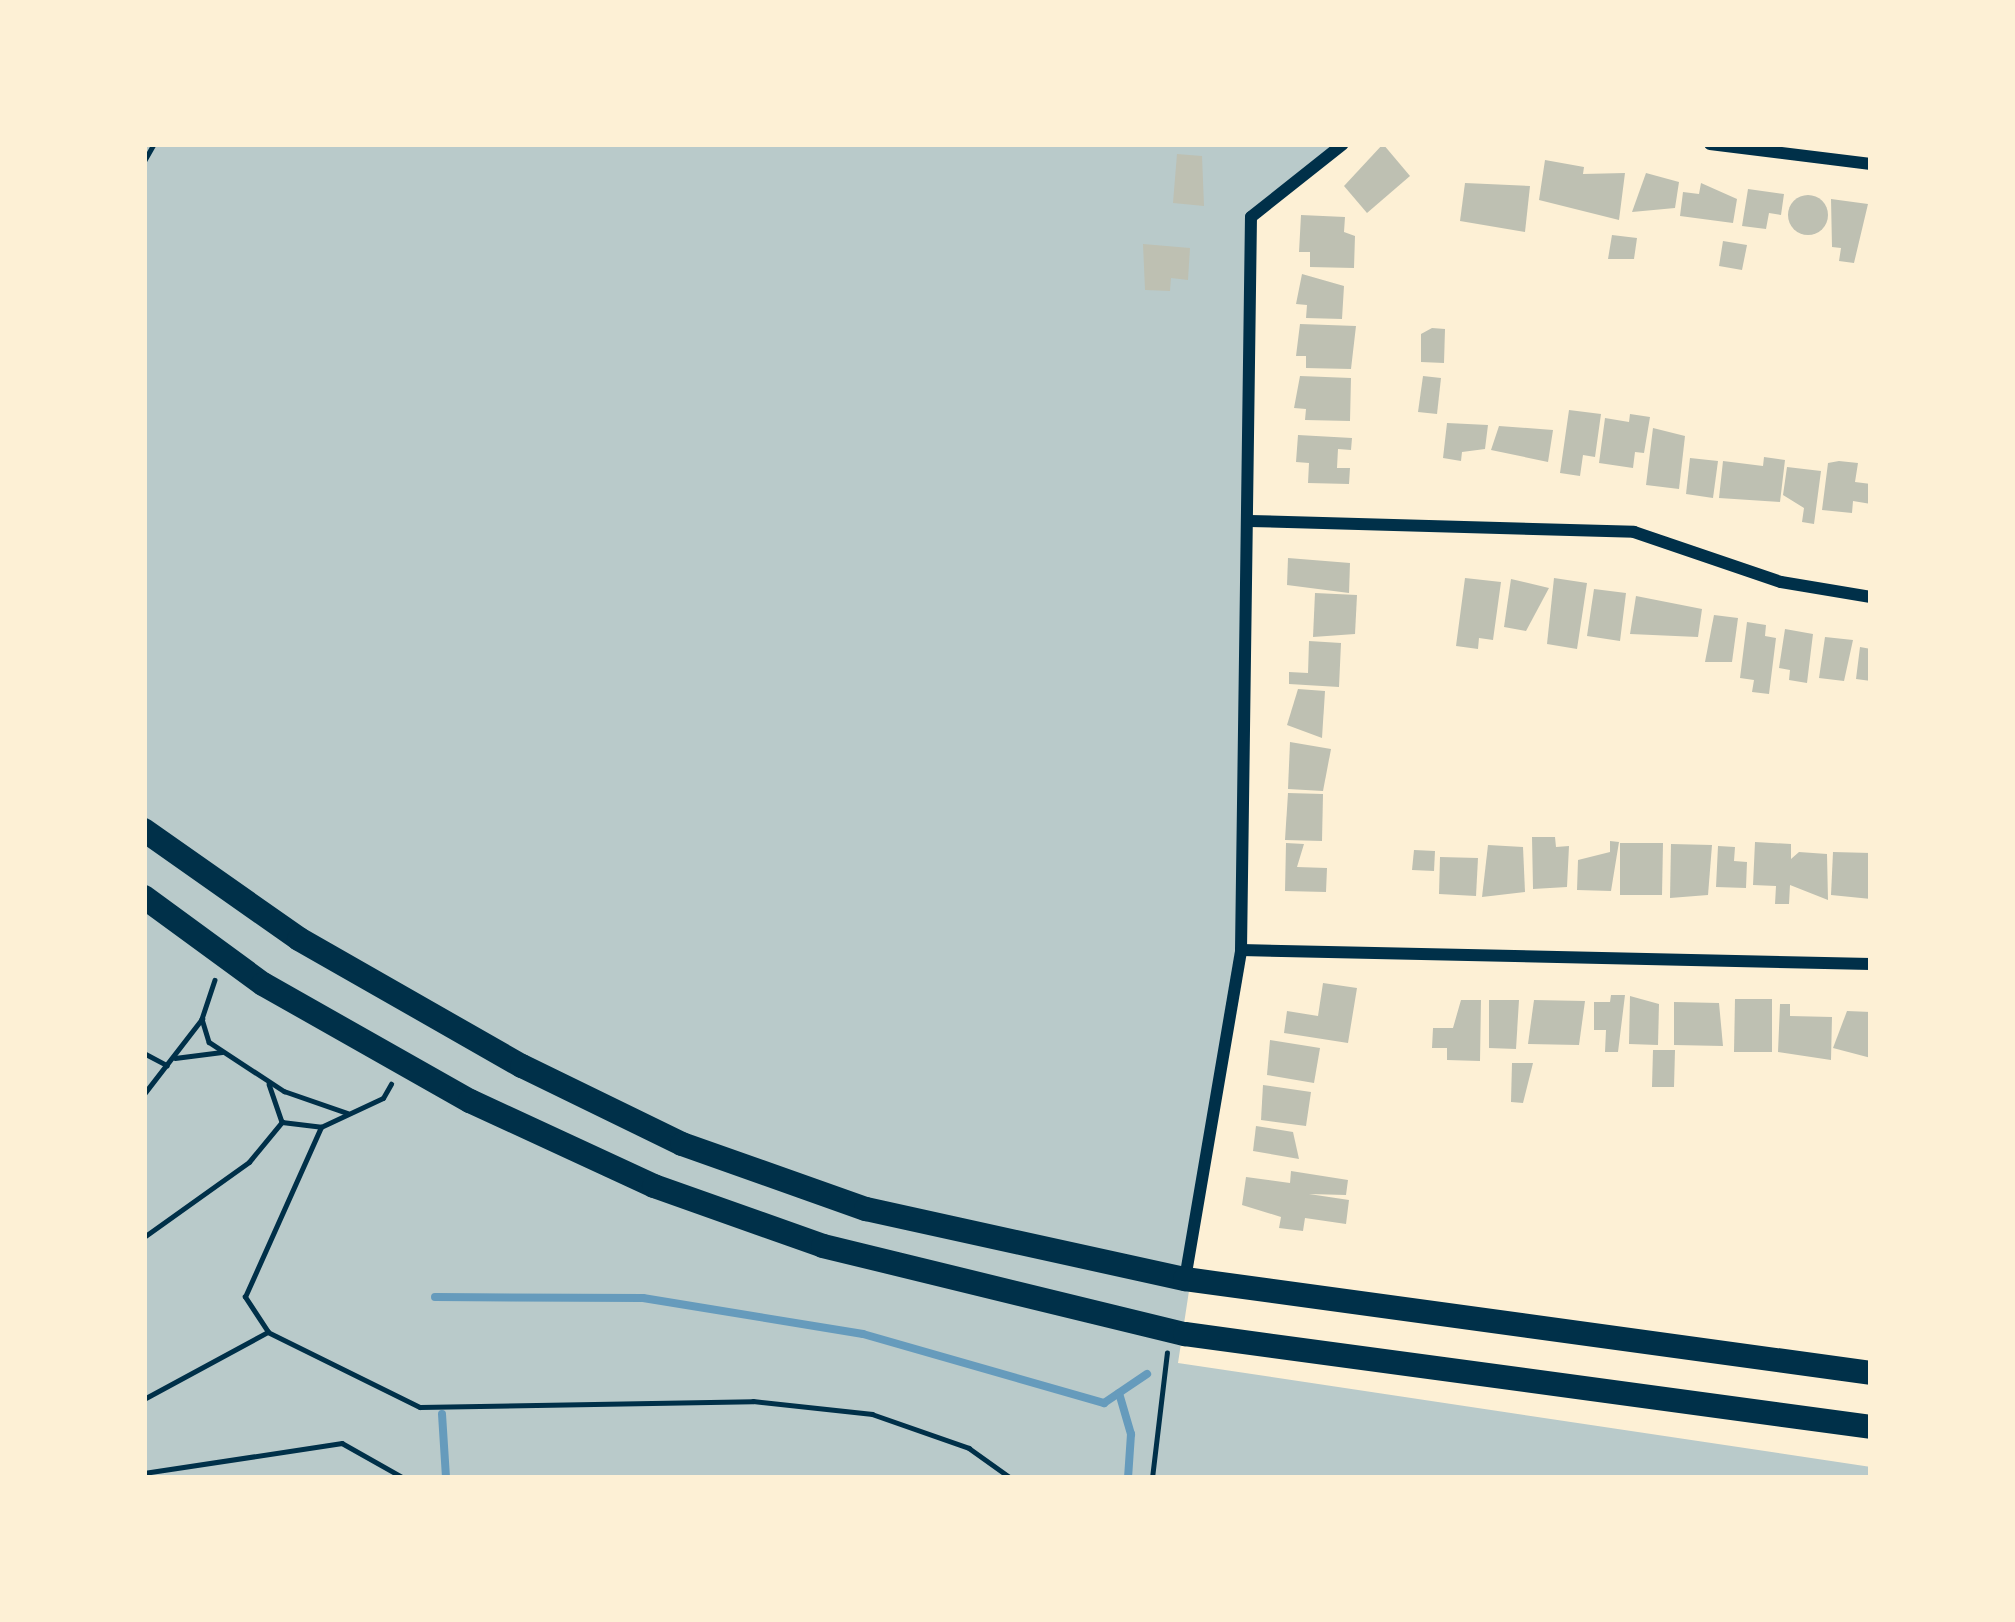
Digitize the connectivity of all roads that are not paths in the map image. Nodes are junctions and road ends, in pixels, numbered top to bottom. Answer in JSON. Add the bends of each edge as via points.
{"nodes":[{"id":1,"x":1343,"y":144,"type":"edge"},
{"id":2,"x":1710,"y":144,"type":"edge"},
{"id":3,"x":1871,"y":164,"type":"edge"},
{"id":4,"x":1250,"y":521,"type":"junction"},
{"id":5,"x":1871,"y":597,"type":"edge"},
{"id":6,"x":144,"y":830,"type":"edge"},
{"id":7,"x":144,"y":897,"type":"edge"},
{"id":8,"x":1240,"y":950,"type":"junction"},
{"id":9,"x":1871,"y":964,"type":"edge"},
{"id":10,"x":1185,"y":1279,"type":"junction"},
{"id":11,"x":1871,"y":1373,"type":"edge"},
{"id":12,"x":1871,"y":1427,"type":"edge"}],
"edges":[{"from":1,"to":4,"type":"street","via":[[1251,217]]},
{"from":2,"to":3,"type":"street"},
{"from":4,"to":5,"type":"street","via":[[1634,532],[1781,582]]},
{"from":4,"to":8,"type":"street"},
{"from":6,"to":10,"type":"highway","via":[[414,1008],[682,1144],[866,1209]]},
{"from":7,"to":12,"type":"highway","via":[[223,955],[404,1064],[654,1186],[823,1246],[1170,1331]]},
{"from":8,"to":9,"type":"street"},
{"from":8,"to":10,"type":"street"},
{"from":10,"to":11,"type":"highway"}]}
